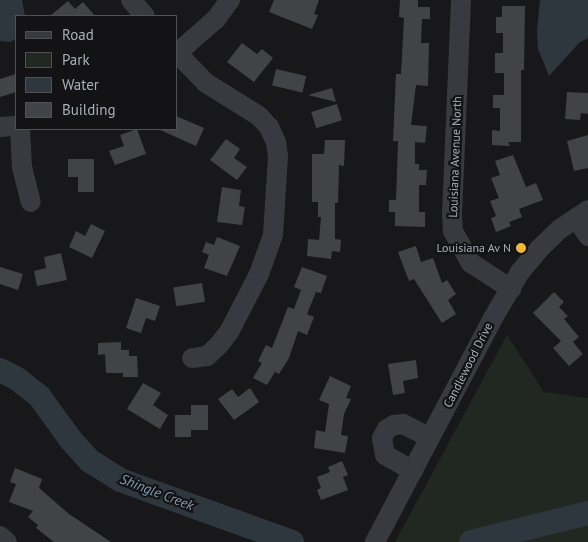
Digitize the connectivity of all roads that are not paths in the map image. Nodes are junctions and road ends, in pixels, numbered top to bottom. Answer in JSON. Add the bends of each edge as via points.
{"nodes":[{"id":1,"x":131,"y":0,"type":"edge"},
{"id":2,"x":230,"y":0,"type":"edge"},
{"id":3,"x":461,"y":0,"type":"edge"},
{"id":4,"x":144,"y":15,"type":"edge"},
{"id":5,"x":178,"y":52,"type":"edge"},
{"id":6,"x":178,"y":54,"type":"edge"},
{"id":7,"x":15,"y":126,"type":"edge"},
{"id":8,"x":0,"y":127,"type":"edge"},
{"id":9,"x":20,"y":130,"type":"edge"},
{"id":10,"x":31,"y":202,"type":"dead end"},
{"id":11,"x":582,"y":214,"type":"edge"},
{"id":12,"x":588,"y":236,"type":"edge"},
{"id":13,"x":511,"y":289,"type":"junction"},
{"id":14,"x":192,"y":358,"type":"dead end"},
{"id":15,"x":430,"y":438,"type":"junction"},
{"id":16,"x":413,"y":471,"type":"junction"},
{"id":17,"x":0,"y":536,"type":"edge"},
{"id":18,"x":7,"y":542,"type":"edge"},
{"id":19,"x":375,"y":542,"type":"edge"}],
"edges":[{"from":1,"to":4,"type":"street"},
{"from":2,"to":5,"type":"street","via":[[216,18]]},
{"from":3,"to":13,"type":"street","name":"Louisiana Avenue North","via":[[453,231],[471,263]]},
{"from":6,"to":14,"type":"street","via":[[206,83],[259,116],[272,134],[278,157],[276,214],[259,274],[219,346],[207,356]]},
{"from":7,"to":8,"type":"street"},
{"from":9,"to":10,"type":"street","via":[[22,167]]},
{"from":11,"to":12,"type":"street"},
{"from":11,"to":13,"type":"street","name":"Candlewood Drive","via":[[539,249]]},
{"from":13,"to":15,"type":"street","name":"Candlewood Drive"},
{"from":15,"to":16,"type":"street","name":"Candlewood Drive"},
{"from":15,"to":16,"type":"street","via":[[403,424],[387,429],[382,438],[385,455]]},
{"from":16,"to":19,"type":"street","name":"Candlewood Drive"},
{"from":17,"to":18,"type":"street"}]}
